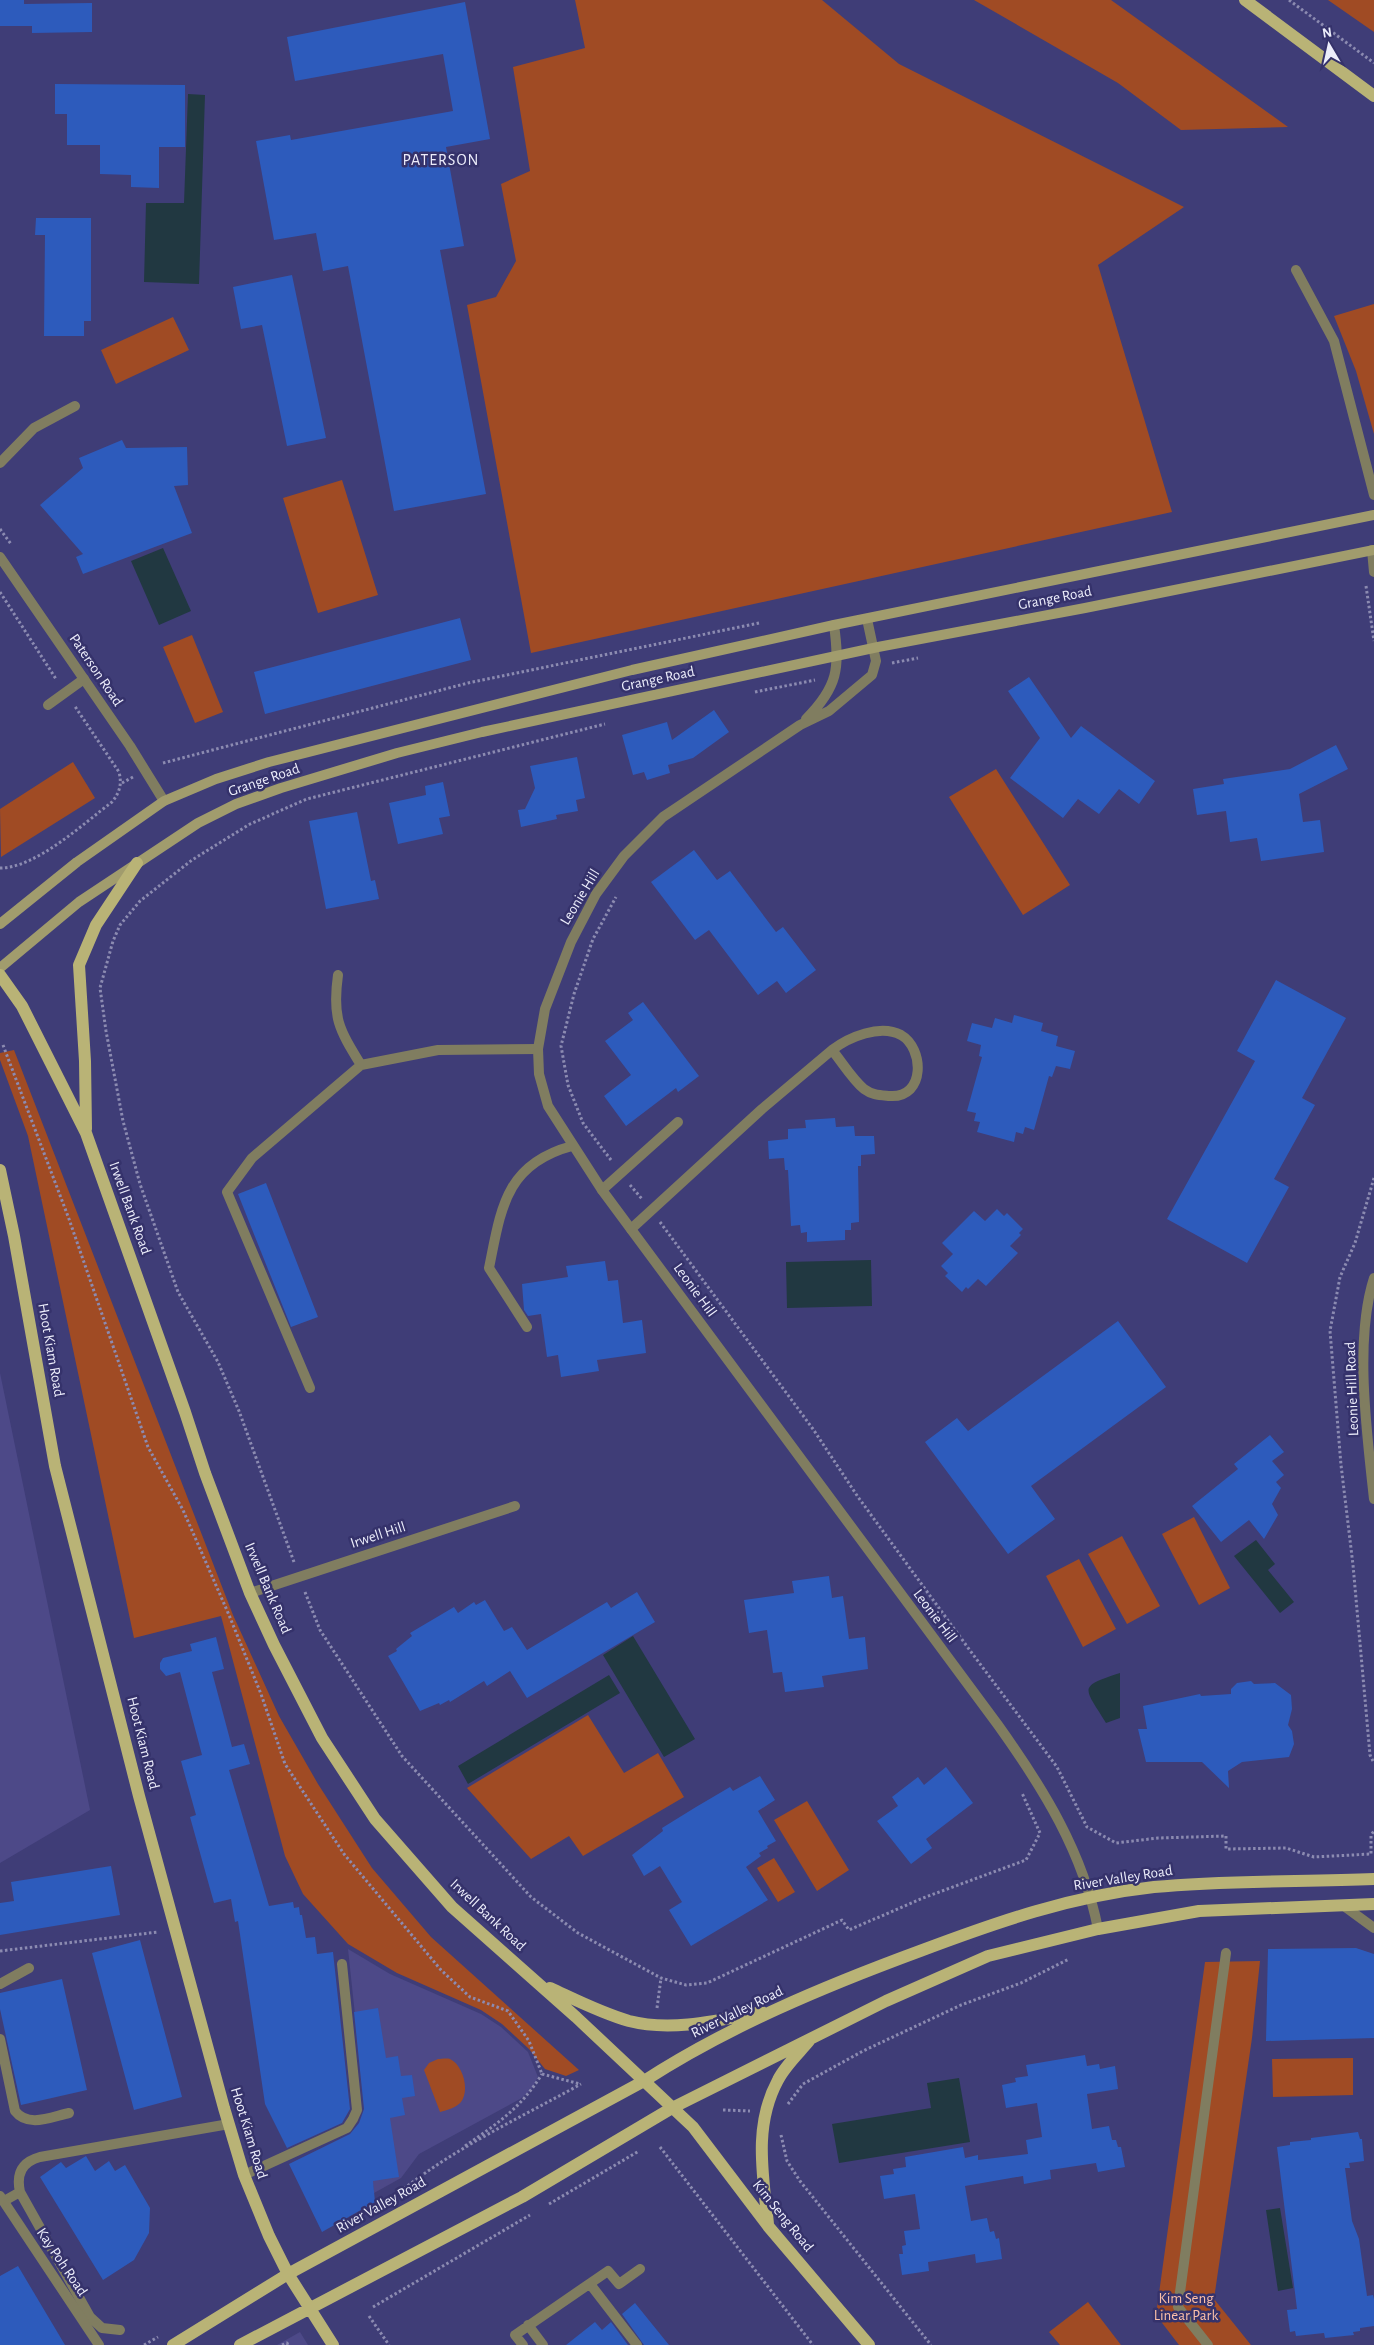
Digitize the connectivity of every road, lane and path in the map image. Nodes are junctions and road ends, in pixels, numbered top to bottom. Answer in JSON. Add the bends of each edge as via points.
{"nodes":[{"id":1,"x":1245,"y":0,"type":"edge"},
{"id":2,"x":1289,"y":0,"type":"edge"},
{"id":3,"x":1374,"y":63,"type":"edge"},
{"id":4,"x":1374,"y":96,"type":"edge"},
{"id":5,"x":1296,"y":270,"type":"dead end"},
{"id":6,"x":75,"y":406,"type":"dead end"},
{"id":7,"x":0,"y":463,"type":"edge"},
{"id":8,"x":1374,"y":494,"type":"edge"},
{"id":9,"x":1374,"y":515,"type":"edge"},
{"id":10,"x":1373,"y":550,"type":"edge"},
{"id":11,"x":0,"y":557,"type":"edge"},
{"id":12,"x":1373,"y":566,"type":"edge"},
{"id":13,"x":1374,"y":572,"type":"edge"},
{"id":14,"x":0,"y":592,"type":"edge"},
{"id":15,"x":867,"y":619,"type":"junction"},
{"id":16,"x":834,"y":625,"type":"junction"},
{"id":17,"x":1374,"y":641,"type":"edge"},
{"id":18,"x":874,"y":648,"type":"junction"},
{"id":19,"x":838,"y":656,"type":"junction"},
{"id":20,"x":920,"y":658,"type":"dead end"},
{"id":21,"x":876,"y":667,"type":"junction"},
{"id":22,"x":834,"y":677,"type":"junction"},
{"id":23,"x":84,"y":679,"type":"junction"},
{"id":24,"x":65,"y":693,"type":"junction"},
{"id":25,"x":750,"y":693,"type":"dead end"},
{"id":26,"x":48,"y":705,"type":"dead end"},
{"id":27,"x":610,"y":723,"type":"dead end"},
{"id":28,"x":800,"y":725,"type":"junction"},
{"id":29,"x":164,"y":801,"type":"junction"},
{"id":30,"x":137,"y":863,"type":"junction"},
{"id":31,"x":0,"y":868,"type":"edge"},
{"id":32,"x":619,"y":891,"type":"dead end"},
{"id":33,"x":0,"y":924,"type":"edge"},
{"id":34,"x":0,"y":968,"type":"edge"},
{"id":35,"x":0,"y":975,"type":"edge"},
{"id":36,"x":338,"y":975,"type":"dead end"},
{"id":37,"x":538,"y":1049,"type":"junction"},
{"id":38,"x":832,"y":1050,"type":"junction"},
{"id":39,"x":361,"y":1065,"type":"junction"},
{"id":40,"x":678,"y":1122,"type":"dead end"},
{"id":41,"x":86,"y":1133,"type":"junction"},
{"id":42,"x":572,"y":1146,"type":"junction"},
{"id":43,"x":0,"y":1170,"type":"edge"},
{"id":44,"x":622,"y":1174,"type":"junction"},
{"id":45,"x":1374,"y":1178,"type":"edge"},
{"id":46,"x":602,"y":1190,"type":"junction"},
{"id":47,"x":651,"y":1211,"type":"junction"},
{"id":48,"x":0,"y":1216,"type":"edge"},
{"id":49,"x":632,"y":1229,"type":"junction"},
{"id":50,"x":14,"y":1236,"type":"junction"},
{"id":51,"x":1374,"y":1278,"type":"edge"},
{"id":52,"x":527,"y":1327,"type":"dead end"},
{"id":53,"x":310,"y":1388,"type":"dead end"},
{"id":54,"x":1374,"y":1499,"type":"edge"},
{"id":55,"x":515,"y":1506,"type":"dead end"},
{"id":56,"x":300,"y":1577,"type":"junction"},
{"id":57,"x":250,"y":1593,"type":"junction"},
{"id":58,"x":1372,"y":1755,"type":"edge"},
{"id":59,"x":1374,"y":1763,"type":"edge"},
{"id":60,"x":1021,"y":1790,"type":"dead end"},
{"id":61,"x":1374,"y":1832,"type":"edge"},
{"id":62,"x":1374,"y":1879,"type":"edge"},
{"id":63,"x":1092,"y":1898,"type":"junction"},
{"id":64,"x":1374,"y":1904,"type":"edge"},
{"id":65,"x":1344,"y":1906,"type":"junction"},
{"id":66,"x":1374,"y":1928,"type":"edge"},
{"id":67,"x":1098,"y":1929,"type":"junction"},
{"id":68,"x":176,"y":1930,"type":"junction"},
{"id":69,"x":0,"y":1951,"type":"edge"},
{"id":70,"x":1226,"y":1954,"type":"dead end"},
{"id":71,"x":1069,"y":1959,"type":"dead end"},
{"id":72,"x":342,"y":1964,"type":"dead end"},
{"id":73,"x":29,"y":1968,"type":"dead end"},
{"id":74,"x":534,"y":1980,"type":"junction"},
{"id":75,"x":0,"y":1984,"type":"edge"},
{"id":76,"x":780,"y":2008,"type":"junction"},
{"id":77,"x":812,"y":2037,"type":"junction"},
{"id":78,"x":0,"y":2039,"type":"edge"},
{"id":79,"x":0,"y":2043,"type":"edge"},
{"id":80,"x":644,"y":2080,"type":"junction"},
{"id":81,"x":672,"y":2108,"type":"junction"},
{"id":82,"x":782,"y":2112,"type":"dead end"},
{"id":83,"x":70,"y":2113,"type":"dead end"},
{"id":84,"x":229,"y":2124,"type":"junction"},
{"id":85,"x":781,"y":2134,"type":"dead end"},
{"id":86,"x":660,"y":2147,"type":"dead end"},
{"id":87,"x":639,"y":2151,"type":"dead end"},
{"id":88,"x":453,"y":2155,"type":"junction"},
{"id":89,"x":244,"y":2175,"type":"junction"},
{"id":90,"x":20,"y":2192,"type":"junction"},
{"id":91,"x":398,"y":2194,"type":"dead end"},
{"id":92,"x":2,"y":2199,"type":"edge"},
{"id":93,"x":544,"y":2206,"type":"dead end"},
{"id":94,"x":536,"y":2212,"type":"dead end"},
{"id":95,"x":768,"y":2226,"type":"junction"},
{"id":96,"x":640,"y":2269,"type":"dead end"},
{"id":97,"x":288,"y":2274,"type":"junction"},
{"id":98,"x":590,"y":2284,"type":"junction"},
{"id":99,"x":372,"y":2307,"type":"dead end"},
{"id":100,"x":309,"y":2308,"type":"junction"},
{"id":101,"x":369,"y":2316,"type":"dead end"},
{"id":102,"x":528,"y":2325,"type":"junction"},
{"id":103,"x":120,"y":2330,"type":"dead end"},
{"id":104,"x":99,"y":2345,"type":"edge"},
{"id":105,"x":173,"y":2345,"type":"edge"},
{"id":106,"x":240,"y":2345,"type":"edge"},
{"id":107,"x":282,"y":2345,"type":"edge"},
{"id":108,"x":288,"y":2345,"type":"edge"},
{"id":109,"x":333,"y":2345,"type":"edge"},
{"id":110,"x":389,"y":2345,"type":"edge"},
{"id":111,"x":523,"y":2345,"type":"edge"},
{"id":112,"x":543,"y":2345,"type":"edge"},
{"id":113,"x":637,"y":2345,"type":"edge"},
{"id":114,"x":813,"y":2345,"type":"edge"},
{"id":115,"x":869,"y":2345,"type":"edge"},
{"id":116,"x":931,"y":2345,"type":"edge"},
{"id":117,"x":1208,"y":2345,"type":"edge"}],
"edges":[{"from":1,"to":4,"type":"main road"},
{"from":2,"to":3,"type":"path"},
{"from":5,"to":8,"type":"street","via":[[1334,341]]},
{"from":6,"to":7,"type":"street","via":[[34,428]]},
{"from":9,"to":15,"type":"main road","name":"Grange Road"},
{"from":10,"to":12,"type":"street"},
{"from":10,"to":18,"type":"main road","name":"Grange Road"},
{"from":11,"to":23,"type":"street","name":"Paterson Road"},
{"from":12,"to":13,"type":"street"},
{"from":12,"to":17,"type":"path","via":[[1363,568]]},
{"from":14,"to":24,"type":"path"},
{"from":15,"to":16,"type":"main road","name":"Grange Road"},
{"from":15,"to":18,"type":"street"},
{"from":16,"to":19,"type":"street","name":"Leonie Hill"},
{"from":16,"to":29,"type":"main road","name":"Grange Road","via":[[632,670],[341,742],[216,779]]},
{"from":18,"to":19,"type":"main road","name":"Grange Road"},
{"from":18,"to":21,"type":"street"},
{"from":19,"to":22,"type":"street","name":"Leonie Hill"},
{"from":19,"to":30,"type":"main road","name":"Grange Road","via":[[482,732],[281,788],[198,822]]},
{"from":20,"to":21,"type":"path"},
{"from":21,"to":28,"type":"street","name":"Leonie Hill","via":[[864,683],[829,711]]},
{"from":22,"to":25,"type":"path"},
{"from":22,"to":28,"type":"street","name":"Leonie Hill","via":[[821,704]]},
{"from":23,"to":24,"type":"street"},
{"from":23,"to":29,"type":"street","name":"Paterson Road"},
{"from":24,"to":26,"type":"street"},
{"from":24,"to":31,"type":"path","via":[[119,772],[120,790],[112,802],[36,858],[14,868]]},
{"from":27,"to":56,"type":"path","via":[[307,799],[250,824],[192,860],[140,901],[120,925],[113,941],[100,988],[123,1121],[140,1184],[178,1292],[218,1362],[239,1411]]},
{"from":28,"to":37,"type":"street","name":"Leonie Hill","via":[[663,818],[624,856],[596,894],[571,942],[545,1009]]},
{"from":29,"to":33,"type":"main road","name":"Grange Road","via":[[77,862]]},
{"from":30,"to":34,"type":"main road","name":"Grange Road","via":[[80,902]]},
{"from":30,"to":41,"type":"main road","via":[[96,925],[79,965]]},
{"from":32,"to":44,"type":"path","via":[[593,940],[574,994],[561,1046],[568,1085],[583,1123]]},
{"from":35,"to":41,"type":"main road","name":"Irwell Bank Road","via":[[22,1006]]},
{"from":36,"to":39,"type":"street","via":[[334,1001],[339,1028]]},
{"from":37,"to":39,"type":"street","via":[[438,1050]]},
{"from":37,"to":42,"type":"street","name":"Leonie Hill","via":[[539,1074],[548,1106]]},
{"from":38,"to":38,"type":"street","via":[[863,1034],[884,1032],[900,1035],[911,1045],[917,1062],[918,1080],[909,1091],[898,1096],[876,1095],[864,1088]]},
{"from":38,"to":47,"type":"street"},
{"from":39,"to":53,"type":"street","via":[[252,1158],[227,1192]]},
{"from":40,"to":44,"type":"street"},
{"from":41,"to":57,"type":"main road","name":"Irwell Bank Road"},
{"from":42,"to":46,"type":"street","name":"Leonie Hill"},
{"from":42,"to":52,"type":"street","via":[[542,1156],[515,1182],[500,1214],[489,1268]]},
{"from":43,"to":50,"type":"main road","name":"Hoot Kiam Road"},
{"from":44,"to":46,"type":"street"},
{"from":44,"to":47,"type":"path"},
{"from":45,"to":58,"type":"path","via":[[1355,1243],[1340,1277],[1330,1331]]},
{"from":46,"to":49,"type":"street","name":"Leonie Hill"},
{"from":47,"to":49,"type":"street"},
{"from":47,"to":61,"type":"path","via":[[1057,1766],[1087,1827],[1116,1843],[1226,1836],[1226,1849],[1286,1848],[1314,1857],[1371,1854],[1371,1835]]},
{"from":48,"to":50,"type":"main road"},
{"from":49,"to":63,"type":"street","name":"Leonie Hill","via":[[1017,1752],[1056,1812]]},
{"from":50,"to":68,"type":"main road","name":"Hoot Kiam Road","via":[[55,1466]]},
{"from":51,"to":54,"type":"street","name":"Leonie Hill Road","via":[[1365,1339],[1365,1404]]},
{"from":55,"to":56,"type":"street","name":"Irwell Hill"},
{"from":56,"to":57,"type":"street","name":"Irwell Hill"},
{"from":56,"to":60,"type":"path","via":[[320,1630],[402,1756],[530,1897],[578,1933],[661,1978],[686,1986],[707,1983],[842,1920],[849,1930],[923,1898],[1026,1860],[1040,1834]]},
{"from":57,"to":74,"type":"main road","name":"Irwell Bank Road","via":[[322,1738],[375,1820],[452,1907]]},
{"from":58,"to":59,"type":"path"},
{"from":62,"to":63,"type":"main road","name":"River Valley Road","via":[[1182,1885]]},
{"from":63,"to":67,"type":"street","name":"Leonie Hill"},
{"from":63,"to":76,"type":"main road","name":"River Valley Road","via":[[1014,1916],[871,1969]]},
{"from":64,"to":65,"type":"main road"},
{"from":65,"to":66,"type":"street"},
{"from":65,"to":67,"type":"main road","via":[[1199,1911]]},
{"from":67,"to":77,"type":"main road","via":[[988,1956],[886,2000]]},
{"from":68,"to":69,"type":"path"},
{"from":68,"to":84,"type":"main road","name":"Hoot Kiam Road"},
{"from":70,"to":117,"type":"street","via":[[1178,2308]]},
{"from":71,"to":82,"type":"path","via":[[863,2051],[803,2084]]},
{"from":72,"to":89,"type":"street","via":[[357,2110],[353,2119],[347,2128]]},
{"from":73,"to":75,"type":"street"},
{"from":74,"to":76,"type":"main road","via":[[589,2007],[630,2021],[655,2024],[706,2023]]},
{"from":74,"to":80,"type":"main road","name":"Irwell Bank Road"},
{"from":76,"to":80,"type":"main road","name":"River Valley Road"},
{"from":77,"to":81,"type":"main road"},
{"from":77,"to":95,"type":"main road","via":[[778,2079],[765,2111],[760,2140]]},
{"from":78,"to":79,"type":"street"},
{"from":79,"to":83,"type":"street","via":[[14,2111],[20,2118],[28,2121]]},
{"from":80,"to":81,"type":"main road","name":"Irwell Bank Road"},
{"from":80,"to":97,"type":"main road","name":"River Valley Road"},
{"from":81,"to":95,"type":"main road","name":"Kim Seng Road","via":[[693,2127]]},
{"from":81,"to":100,"type":"main road","via":[[522,2197]]},
{"from":84,"to":89,"type":"main road","name":"Hoot Kiam Road"},
{"from":84,"to":90,"type":"street","via":[[40,2157],[26,2162],[19,2176]]},
{"from":85,"to":116,"type":"path","via":[[787,2161],[800,2181]]},
{"from":86,"to":114,"type":"path"},
{"from":87,"to":93,"type":"path"},
{"from":88,"to":88,"type":"path","via":[[462,2150],[581,2084],[542,2074],[515,2110]]},
{"from":88,"to":91,"type":"path"},
{"from":89,"to":97,"type":"main road","name":"Hoot Kiam Road"},
{"from":90,"to":92,"type":"street"},
{"from":90,"to":103,"type":"street","via":[[90,2318],[102,2328]]},
{"from":92,"to":104,"type":"street","name":"Kay Poh Road"},
{"from":94,"to":99,"type":"path"},
{"from":95,"to":115,"type":"main road","name":"Kim Seng Road"},
{"from":96,"to":98,"type":"street","via":[[619,2284],[608,2271]]},
{"from":97,"to":100,"type":"main road","name":"Hoot Kiam Road"},
{"from":97,"to":105,"type":"main road","name":"River Valley Road"},
{"from":98,"to":102,"type":"street"},
{"from":98,"to":113,"type":"street"},
{"from":100,"to":106,"type":"main road"},
{"from":100,"to":109,"type":"main road","name":"Hoot Kiam Road"},
{"from":101,"to":110,"type":"path"},
{"from":102,"to":111,"type":"street","via":[[515,2335]]},
{"from":102,"to":112,"type":"street"},
{"from":107,"to":108,"type":"path"}]}
